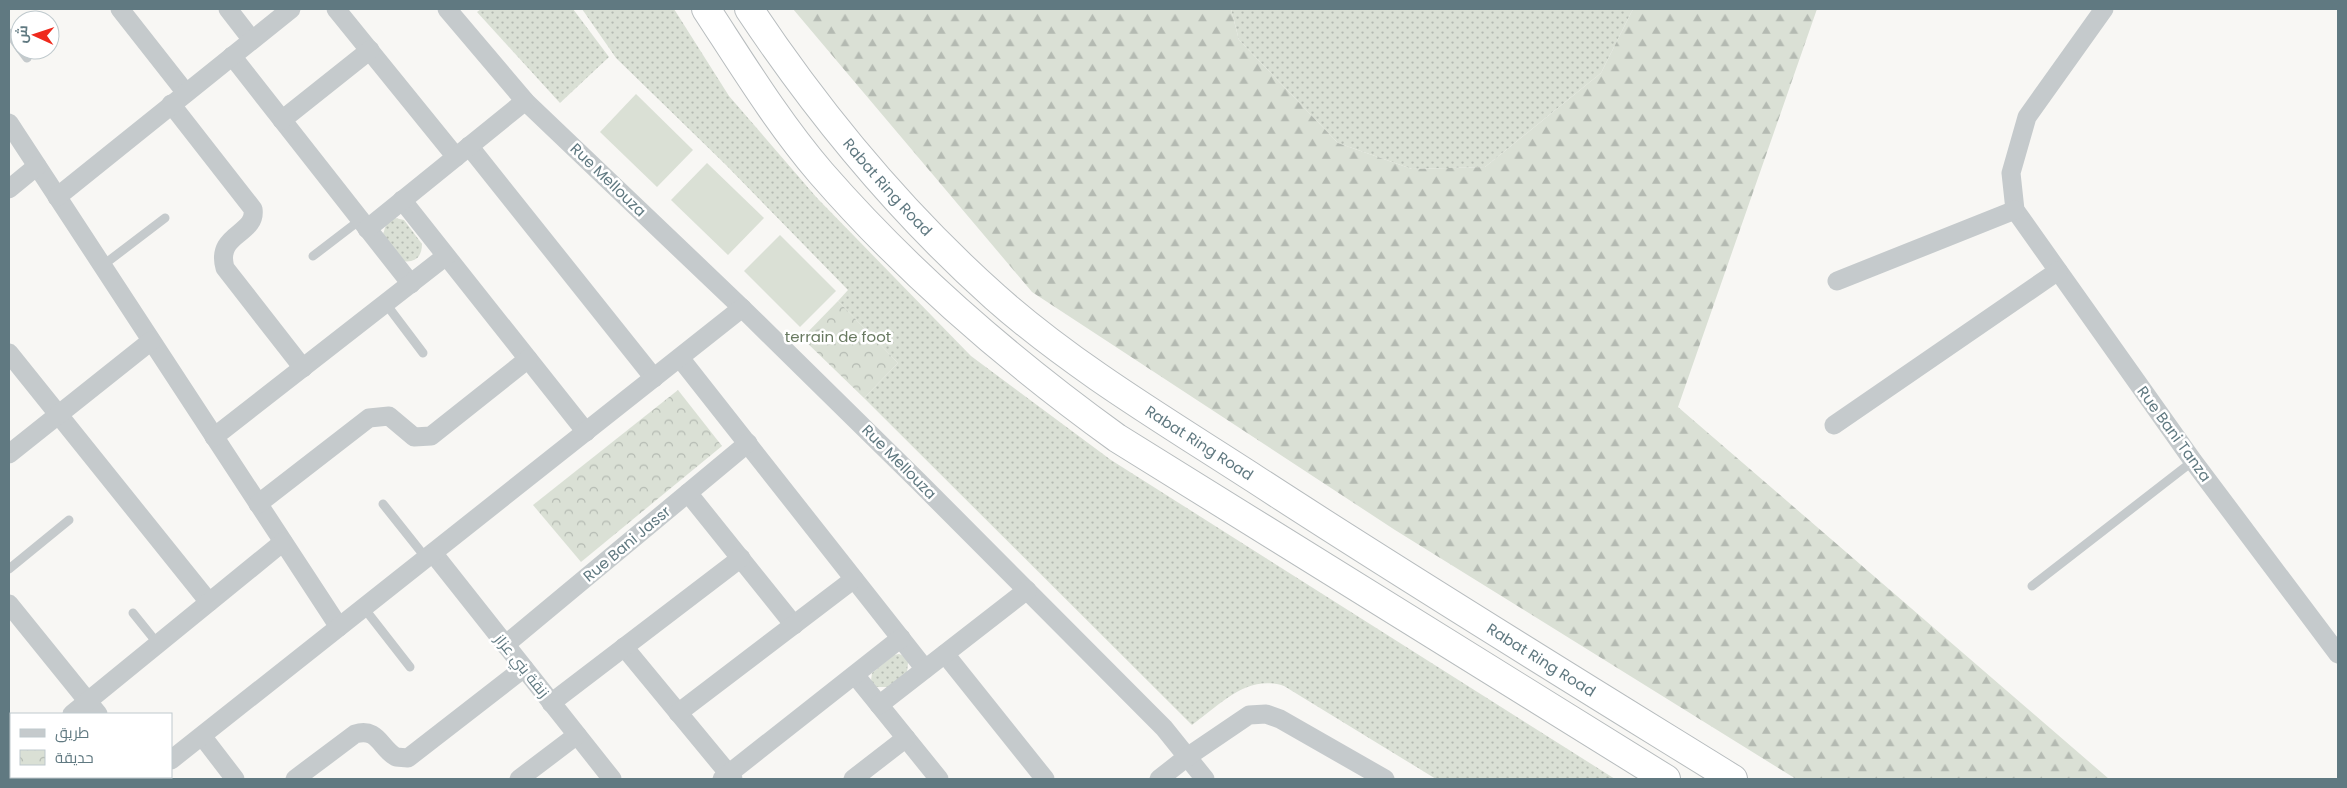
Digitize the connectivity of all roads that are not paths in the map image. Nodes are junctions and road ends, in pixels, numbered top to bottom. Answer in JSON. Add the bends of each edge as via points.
{"nodes":[{"id":1,"x":120,"y":9,"type":"edge"},
{"id":2,"x":228,"y":9,"type":"edge"},
{"id":3,"x":291,"y":9,"type":"edge"},
{"id":4,"x":336,"y":9,"type":"edge"},
{"id":5,"x":446,"y":9,"type":"edge"},
{"id":6,"x":706,"y":9,"type":"edge"},
{"id":7,"x":749,"y":9,"type":"edge"},
{"id":8,"x":2104,"y":9,"type":"edge"},
{"id":9,"x":252,"y":40,"type":"junction"},
{"id":10,"x":370,"y":50,"type":"junction"},
{"id":11,"x":232,"y":56,"type":"junction"},
{"id":12,"x":186,"y":93,"type":"junction"},
{"id":13,"x":525,"y":101,"type":"junction"},
{"id":14,"x":171,"y":104,"type":"junction"},
{"id":15,"x":282,"y":120,"type":"junction"},
{"id":16,"x":9,"y":123,"type":"edge"},
{"id":17,"x":463,"y":152,"type":"junction"},
{"id":18,"x":37,"y":166,"type":"junction"},
{"id":19,"x":9,"y":188,"type":"edge"},
{"id":20,"x":57,"y":197,"type":"junction"},
{"id":21,"x":402,"y":200,"type":"junction"},
{"id":22,"x":2015,"y":210,"type":"junction"},
{"id":23,"x":165,"y":218,"type":"dead end"},
{"id":24,"x":364,"y":224,"type":"junction"},
{"id":25,"x":313,"y":256,"type":"dead end"},
{"id":26,"x":446,"y":256,"type":"junction"},
{"id":27,"x":102,"y":266,"type":"junction"},
{"id":28,"x":2058,"y":271,"type":"junction"},
{"id":29,"x":1837,"y":281,"type":"dead end"},
{"id":30,"x":411,"y":284,"type":"junction"},
{"id":31,"x":386,"y":304,"type":"junction"},
{"id":32,"x":742,"y":308,"type":"junction"},
{"id":33,"x":151,"y":341,"type":"junction"},
{"id":34,"x":9,"y":352,"type":"edge"},
{"id":35,"x":423,"y":353,"type":"dead end"},
{"id":36,"x":680,"y":358,"type":"junction"},
{"id":37,"x":528,"y":359,"type":"junction"},
{"id":38,"x":303,"y":368,"type":"junction"},
{"id":39,"x":654,"y":378,"type":"junction"},
{"id":40,"x":58,"y":414,"type":"junction"},
{"id":41,"x":1834,"y":426,"type":"dead end"},
{"id":42,"x":586,"y":432,"type":"junction"},
{"id":43,"x":214,"y":437,"type":"junction"},
{"id":44,"x":748,"y":443,"type":"junction"},
{"id":45,"x":9,"y":454,"type":"edge"},
{"id":46,"x":2193,"y":461,"type":"junction"},
{"id":47,"x":688,"y":493,"type":"junction"},
{"id":48,"x":258,"y":504,"type":"junction"},
{"id":49,"x":382,"y":504,"type":"dead end"},
{"id":50,"x":69,"y":520,"type":"dead end"},
{"id":51,"x":283,"y":542,"type":"junction"},
{"id":52,"x":429,"y":556,"type":"junction"},
{"id":53,"x":740,"y":558,"type":"junction"},
{"id":54,"x":9,"y":568,"type":"edge"},
{"id":55,"x":854,"y":579,"type":"junction"},
{"id":56,"x":2032,"y":586,"type":"dead end"},
{"id":57,"x":1027,"y":590,"type":"junction"},
{"id":58,"x":210,"y":602,"type":"junction"},
{"id":59,"x":9,"y":604,"type":"edge"},
{"id":60,"x":364,"y":608,"type":"junction"},
{"id":61,"x":133,"y":613,"type":"dead end"},
{"id":62,"x":794,"y":625,"type":"junction"},
{"id":63,"x":339,"y":627,"type":"junction"},
{"id":64,"x":901,"y":638,"type":"junction"},
{"id":65,"x":158,"y":644,"type":"junction"},
{"id":66,"x":506,"y":645,"type":"junction"},
{"id":67,"x":624,"y":647,"type":"junction"},
{"id":68,"x":946,"y":654,"type":"junction"},
{"id":69,"x":2338,"y":654,"type":"edge"},
{"id":70,"x":410,"y":667,"type":"dead end"},
{"id":71,"x":524,"y":668,"type":"junction"},
{"id":72,"x":925,"y":669,"type":"junction"},
{"id":73,"x":855,"y":675,"type":"junction"},
{"id":74,"x":551,"y":703,"type":"junction"},
{"id":75,"x":879,"y":705,"type":"junction"},
{"id":76,"x":92,"y":708,"type":"edge"},
{"id":77,"x":75,"y":713,"type":"edge"},
{"id":78,"x":678,"y":713,"type":"junction"},
{"id":79,"x":576,"y":734,"type":"junction"},
{"id":80,"x":202,"y":736,"type":"junction"},
{"id":81,"x":906,"y":738,"type":"junction"},
{"id":82,"x":1187,"y":757,"type":"junction"},
{"id":83,"x":172,"y":759,"type":"edge"},
{"id":84,"x":1656,"y":775,"type":"edge"},
{"id":85,"x":728,"y":777,"type":"edge"},
{"id":86,"x":235,"y":779,"type":"edge"},
{"id":87,"x":296,"y":779,"type":"edge"},
{"id":88,"x":519,"y":779,"type":"edge"},
{"id":89,"x":612,"y":779,"type":"edge"},
{"id":90,"x":853,"y":779,"type":"edge"},
{"id":91,"x":939,"y":779,"type":"edge"},
{"id":92,"x":1045,"y":779,"type":"edge"},
{"id":93,"x":1159,"y":779,"type":"edge"},
{"id":94,"x":1205,"y":779,"type":"edge"},
{"id":95,"x":1385,"y":779,"type":"edge"},
{"id":96,"x":1733,"y":779,"type":"edge"}],
"edges":[{"from":1,"to":12,"type":"street"},
{"from":2,"to":9,"type":"street"},
{"from":3,"to":9,"type":"street"},
{"from":4,"to":10,"type":"street"},
{"from":5,"to":13,"type":"street","name":"Rue Mellouza"},
{"from":6,"to":84,"type":"highway","via":[[762,94],[820,172],[935,293],[1046,387],[1117,438]]},
{"from":7,"to":96,"type":"highway","name":"Rabat Ring Road","via":[[790,70],[904,205],[997,299],[1058,347],[1304,511]]},
{"from":8,"to":22,"type":"street","via":[[2027,117],[2011,173]]},
{"from":9,"to":11,"type":"street"},
{"from":10,"to":15,"type":"street"},
{"from":10,"to":17,"type":"street"},
{"from":11,"to":12,"type":"street"},
{"from":11,"to":15,"type":"street"},
{"from":12,"to":14,"type":"street"},
{"from":13,"to":17,"type":"street"},
{"from":13,"to":32,"type":"street","name":"Rue Mellouza"},
{"from":14,"to":20,"type":"street"},
{"from":14,"to":38,"type":"street","via":[[253,209],[249,224],[226,244],[222,256],[225,268]]},
{"from":15,"to":24,"type":"street"},
{"from":16,"to":18,"type":"street"},
{"from":17,"to":21,"type":"street"},
{"from":17,"to":39,"type":"street"},
{"from":18,"to":19,"type":"street"},
{"from":18,"to":20,"type":"street"},
{"from":20,"to":27,"type":"street"},
{"from":21,"to":24,"type":"street"},
{"from":21,"to":26,"type":"street"},
{"from":22,"to":28,"type":"street","name":"Rue Bani Tanza"},
{"from":22,"to":29,"type":"street"},
{"from":23,"to":27,"type":"lane"},
{"from":24,"to":25,"type":"lane"},
{"from":24,"to":30,"type":"street"},
{"from":26,"to":30,"type":"street"},
{"from":26,"to":37,"type":"street"},
{"from":27,"to":33,"type":"street"},
{"from":28,"to":41,"type":"street"},
{"from":28,"to":46,"type":"street","name":"Rue Bani Tanza"},
{"from":30,"to":31,"type":"street"},
{"from":31,"to":35,"type":"lane"},
{"from":31,"to":38,"type":"street"},
{"from":32,"to":36,"type":"street"},
{"from":32,"to":57,"type":"street","name":"Rue Mellouza"},
{"from":33,"to":40,"type":"street"},
{"from":33,"to":43,"type":"street"},
{"from":34,"to":40,"type":"street"},
{"from":36,"to":39,"type":"street"},
{"from":36,"to":44,"type":"street"},
{"from":37,"to":42,"type":"street"},
{"from":37,"to":48,"type":"street","via":[[431,436],[414,437],[389,416],[369,418]]},
{"from":38,"to":43,"type":"street"},
{"from":39,"to":42,"type":"street"},
{"from":40,"to":45,"type":"street"},
{"from":40,"to":58,"type":"street"},
{"from":42,"to":52,"type":"street"},
{"from":43,"to":48,"type":"street"},
{"from":44,"to":47,"type":"street","name":"Rue Bani Jassr"},
{"from":44,"to":55,"type":"street"},
{"from":46,"to":56,"type":"lane"},
{"from":46,"to":69,"type":"street","name":"Rue Bani Tanza"},
{"from":47,"to":53,"type":"street"},
{"from":47,"to":66,"type":"street","name":"Rue Bani Jassr"},
{"from":48,"to":51,"type":"street"},
{"from":49,"to":52,"type":"lane"},
{"from":50,"to":54,"type":"lane"},
{"from":51,"to":58,"type":"street"},
{"from":51,"to":63,"type":"street"},
{"from":52,"to":60,"type":"street"},
{"from":52,"to":66,"type":"street","name":"زنقة بني عزاز"},
{"from":53,"to":62,"type":"street"},
{"from":53,"to":67,"type":"street"},
{"from":55,"to":62,"type":"street"},
{"from":55,"to":64,"type":"street"},
{"from":57,"to":68,"type":"street"},
{"from":57,"to":82,"type":"street","name":"Rue Mellouza","via":[[1164,728]]},
{"from":58,"to":65,"type":"street"},
{"from":59,"to":76,"type":"street"},
{"from":60,"to":63,"type":"street"},
{"from":60,"to":70,"type":"lane"},
{"from":61,"to":65,"type":"lane"},
{"from":62,"to":78,"type":"street"},
{"from":63,"to":80,"type":"street"},
{"from":64,"to":72,"type":"street"},
{"from":64,"to":73,"type":"street"},
{"from":65,"to":76,"type":"street"},
{"from":66,"to":71,"type":"street","name":"زنقة بني عزاز"},
{"from":67,"to":74,"type":"street"},
{"from":67,"to":78,"type":"street"},
{"from":68,"to":72,"type":"street"},
{"from":68,"to":92,"type":"street"},
{"from":71,"to":74,"type":"street","name":"زنقة بني عزاز"},
{"from":71,"to":87,"type":"street","via":[[408,758],[396,758],[376,736],[362,732]]},
{"from":72,"to":75,"type":"street"},
{"from":73,"to":75,"type":"street"},
{"from":73,"to":85,"type":"street"},
{"from":74,"to":79,"type":"street","name":"زنقة بني عزاز"},
{"from":75,"to":81,"type":"street"},
{"from":76,"to":77,"type":"street"},
{"from":78,"to":85,"type":"street"},
{"from":79,"to":88,"type":"street"},
{"from":79,"to":89,"type":"street","name":"زنقة بني عزاز"},
{"from":80,"to":83,"type":"street"},
{"from":80,"to":86,"type":"street"},
{"from":81,"to":90,"type":"street"},
{"from":81,"to":91,"type":"street"},
{"from":82,"to":93,"type":"street"},
{"from":82,"to":94,"type":"street","name":"Rue Mellouza"},
{"from":82,"to":95,"type":"street","via":[[1250,715],[1266,714]]}]}
